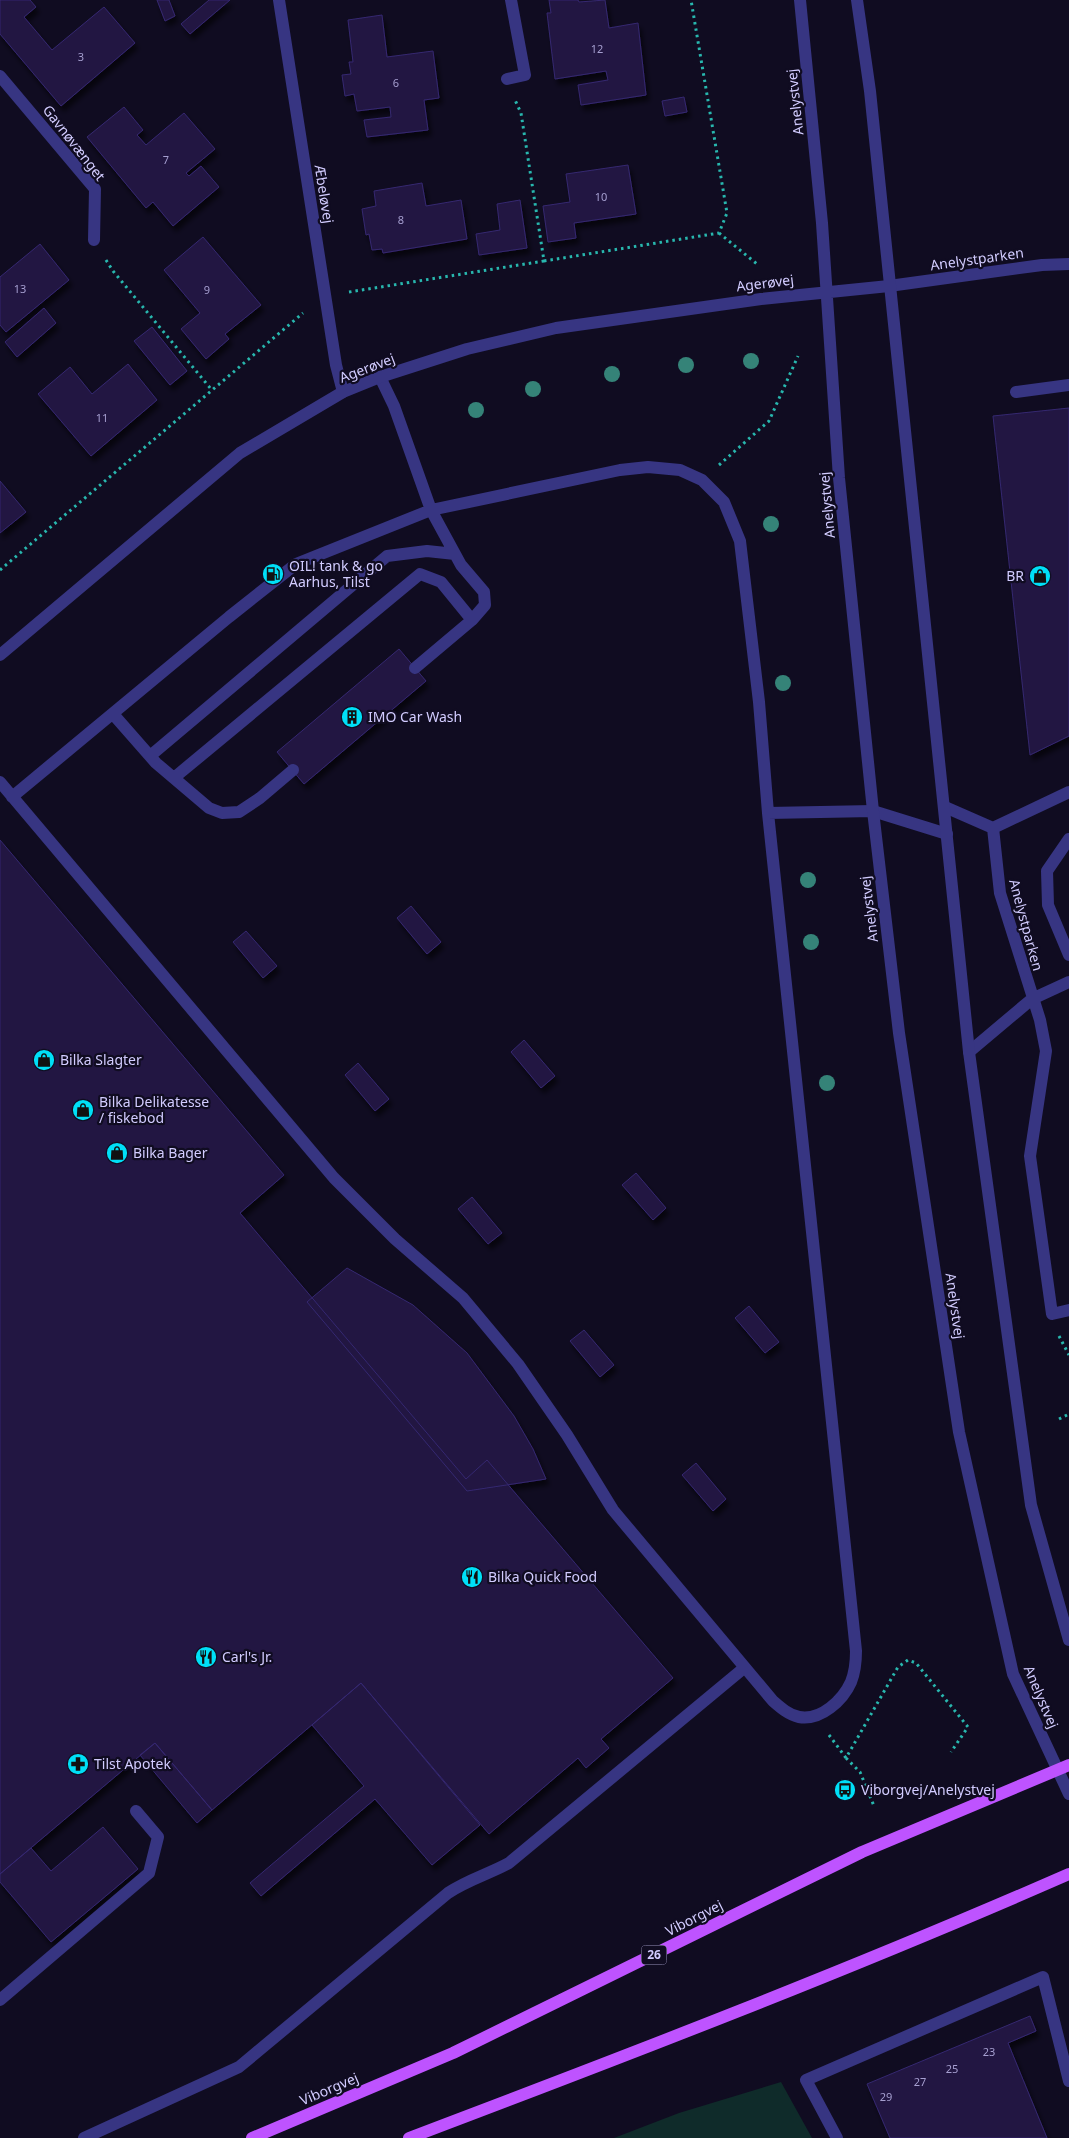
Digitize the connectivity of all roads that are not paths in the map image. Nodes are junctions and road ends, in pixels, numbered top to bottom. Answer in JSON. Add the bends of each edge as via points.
{"nodes":[{"id":1,"x":279,"y":0,"type":"edge"},
{"id":2,"x":511,"y":0,"type":"edge"},
{"id":3,"x":800,"y":0,"type":"edge"},
{"id":4,"x":857,"y":0,"type":"edge"},
{"id":5,"x":0,"y":76,"type":"edge"},
{"id":6,"x":507,"y":79,"type":"road end"},
{"id":7,"x":94,"y":240,"type":"road end"},
{"id":8,"x":1069,"y":264,"type":"edge"},
{"id":9,"x":889,"y":286,"type":"junction"},
{"id":10,"x":826,"y":291,"type":"junction"},
{"id":11,"x":380,"y":376,"type":"junction"},
{"id":12,"x":1069,"y":385,"type":"edge"},
{"id":13,"x":343,"y":392,"type":"junction"},
{"id":14,"x":1016,"y":392,"type":"dead end"},
{"id":15,"x":431,"y":510,"type":"junction"},
{"id":16,"x":455,"y":554,"type":"junction"},
{"id":17,"x":472,"y":620,"type":"junction"},
{"id":18,"x":0,"y":655,"type":"edge"},
{"id":19,"x":415,"y":668,"type":"dead end"},
{"id":20,"x":113,"y":714,"type":"junction"},
{"id":21,"x":150,"y":756,"type":"junction"},
{"id":22,"x":293,"y":770,"type":"dead end"},
{"id":23,"x":175,"y":777,"type":"junction"},
{"id":24,"x":0,"y":782,"type":"edge"},
{"id":25,"x":1069,"y":792,"type":"edge"},
{"id":26,"x":12,"y":797,"type":"junction"},
{"id":27,"x":945,"y":807,"type":"junction"},
{"id":28,"x":872,"y":811,"type":"junction"},
{"id":29,"x":768,"y":813,"type":"junction"},
{"id":30,"x":993,"y":828,"type":"junction"},
{"id":31,"x":947,"y":834,"type":"junction"},
{"id":32,"x":1069,"y":839,"type":"edge"},
{"id":33,"x":1069,"y":955,"type":"edge"},
{"id":34,"x":1069,"y":982,"type":"edge"},
{"id":35,"x":1032,"y":999,"type":"junction"},
{"id":36,"x":969,"y":1052,"type":"junction"},
{"id":37,"x":1069,"y":1310,"type":"edge"},
{"id":38,"x":1069,"y":1640,"type":"edge"},
{"id":39,"x":744,"y":1668,"type":"junction"},
{"id":40,"x":1069,"y":1764,"type":"edge"},
{"id":41,"x":1056,"y":1770,"type":"junction"},
{"id":42,"x":1069,"y":1794,"type":"edge"},
{"id":43,"x":136,"y":1812,"type":"dead end"},
{"id":44,"x":1069,"y":1874,"type":"edge"},
{"id":45,"x":0,"y":2000,"type":"edge"},
{"id":46,"x":1069,"y":2081,"type":"edge"},
{"id":47,"x":84,"y":2138,"type":"edge"},
{"id":48,"x":252,"y":2138,"type":"edge"},
{"id":49,"x":409,"y":2138,"type":"edge"},
{"id":50,"x":837,"y":2138,"type":"edge"}],
"edges":[{"from":1,"to":13,"type":"street","name":"Æbeløvej"},
{"from":2,"to":6,"type":"street","via":[[525,75]]},
{"from":3,"to":10,"type":"street","name":"Anelystvej"},
{"from":4,"to":9,"type":"street","via":[[870,91]]},
{"from":5,"to":7,"type":"street","name":"Gavnøvænget","via":[[95,189]]},
{"from":8,"to":9,"type":"street","name":"Anelystparken"},
{"from":9,"to":10,"type":"street","name":"Anelystparken"},
{"from":9,"to":27,"type":"street"},
{"from":10,"to":11,"type":"street","name":"Agerøvej","via":[[556,328],[467,349]]},
{"from":10,"to":28,"type":"street","name":"Anelystvej","via":[[839,478]]},
{"from":11,"to":13,"type":"street","name":"Agerøvej"},
{"from":11,"to":15,"type":"street"},
{"from":12,"to":14,"type":"street"},
{"from":13,"to":18,"type":"street","name":"Agerøvej","via":[[240,453]]},
{"from":15,"to":16,"type":"street"},
{"from":15,"to":20,"type":"street","via":[[296,564]]},
{"from":15,"to":29,"type":"street","via":[[620,470],[648,467],[680,470],[702,480],[724,502],[740,541]]},
{"from":16,"to":17,"type":"street","via":[[484,592],[486,605]]},
{"from":16,"to":21,"type":"street","via":[[427,551],[387,556]]},
{"from":17,"to":19,"type":"street"},
{"from":17,"to":23,"type":"street","via":[[441,582],[420,574]]},
{"from":20,"to":21,"type":"street"},
{"from":20,"to":26,"type":"street"},
{"from":21,"to":23,"type":"street"},
{"from":22,"to":23,"type":"street","via":[[239,812],[222,813],[209,808]]},
{"from":24,"to":26,"type":"street"},
{"from":25,"to":30,"type":"street"},
{"from":26,"to":39,"type":"street","via":[[334,1178],[469,1306],[518,1364],[613,1510]]},
{"from":27,"to":30,"type":"street"},
{"from":27,"to":31,"type":"street"},
{"from":28,"to":29,"type":"street"},
{"from":28,"to":31,"type":"street"},
{"from":28,"to":41,"type":"street","name":"Anelystvej","via":[[899,1033],[959,1432],[1013,1674]]},
{"from":29,"to":39,"type":"street","via":[[856,1651],[851,1681],[843,1696],[816,1716],[800,1718],[786,1712]]},
{"from":30,"to":35,"type":"street","name":"Anelystparken","via":[[1000,893]]},
{"from":31,"to":36,"type":"street"},
{"from":32,"to":33,"type":"street","via":[[1047,871],[1048,905]]},
{"from":34,"to":35,"type":"street"},
{"from":35,"to":36,"type":"street"},
{"from":35,"to":37,"type":"street","name":"Anelystparken","via":[[1046,1051],[1030,1156],[1052,1314]]},
{"from":36,"to":38,"type":"street","via":[[1031,1505]]},
{"from":39,"to":47,"type":"street","via":[[509,1863],[448,1892],[239,2067]]},
{"from":40,"to":41,"type":"main road","name":"Viborgvej","number":"26"},
{"from":41,"to":42,"type":"street","name":"Anelystvej"},
{"from":41,"to":48,"type":"main road","name":"Viborgvej","number":"26","via":[[862,1852],[453,2053]]},
{"from":43,"to":45,"type":"street","via":[[158,1838],[149,1873]]},
{"from":44,"to":49,"type":"main road","via":[[640,2052]]},
{"from":46,"to":50,"type":"street","via":[[1043,1977],[806,2080]]}]}
